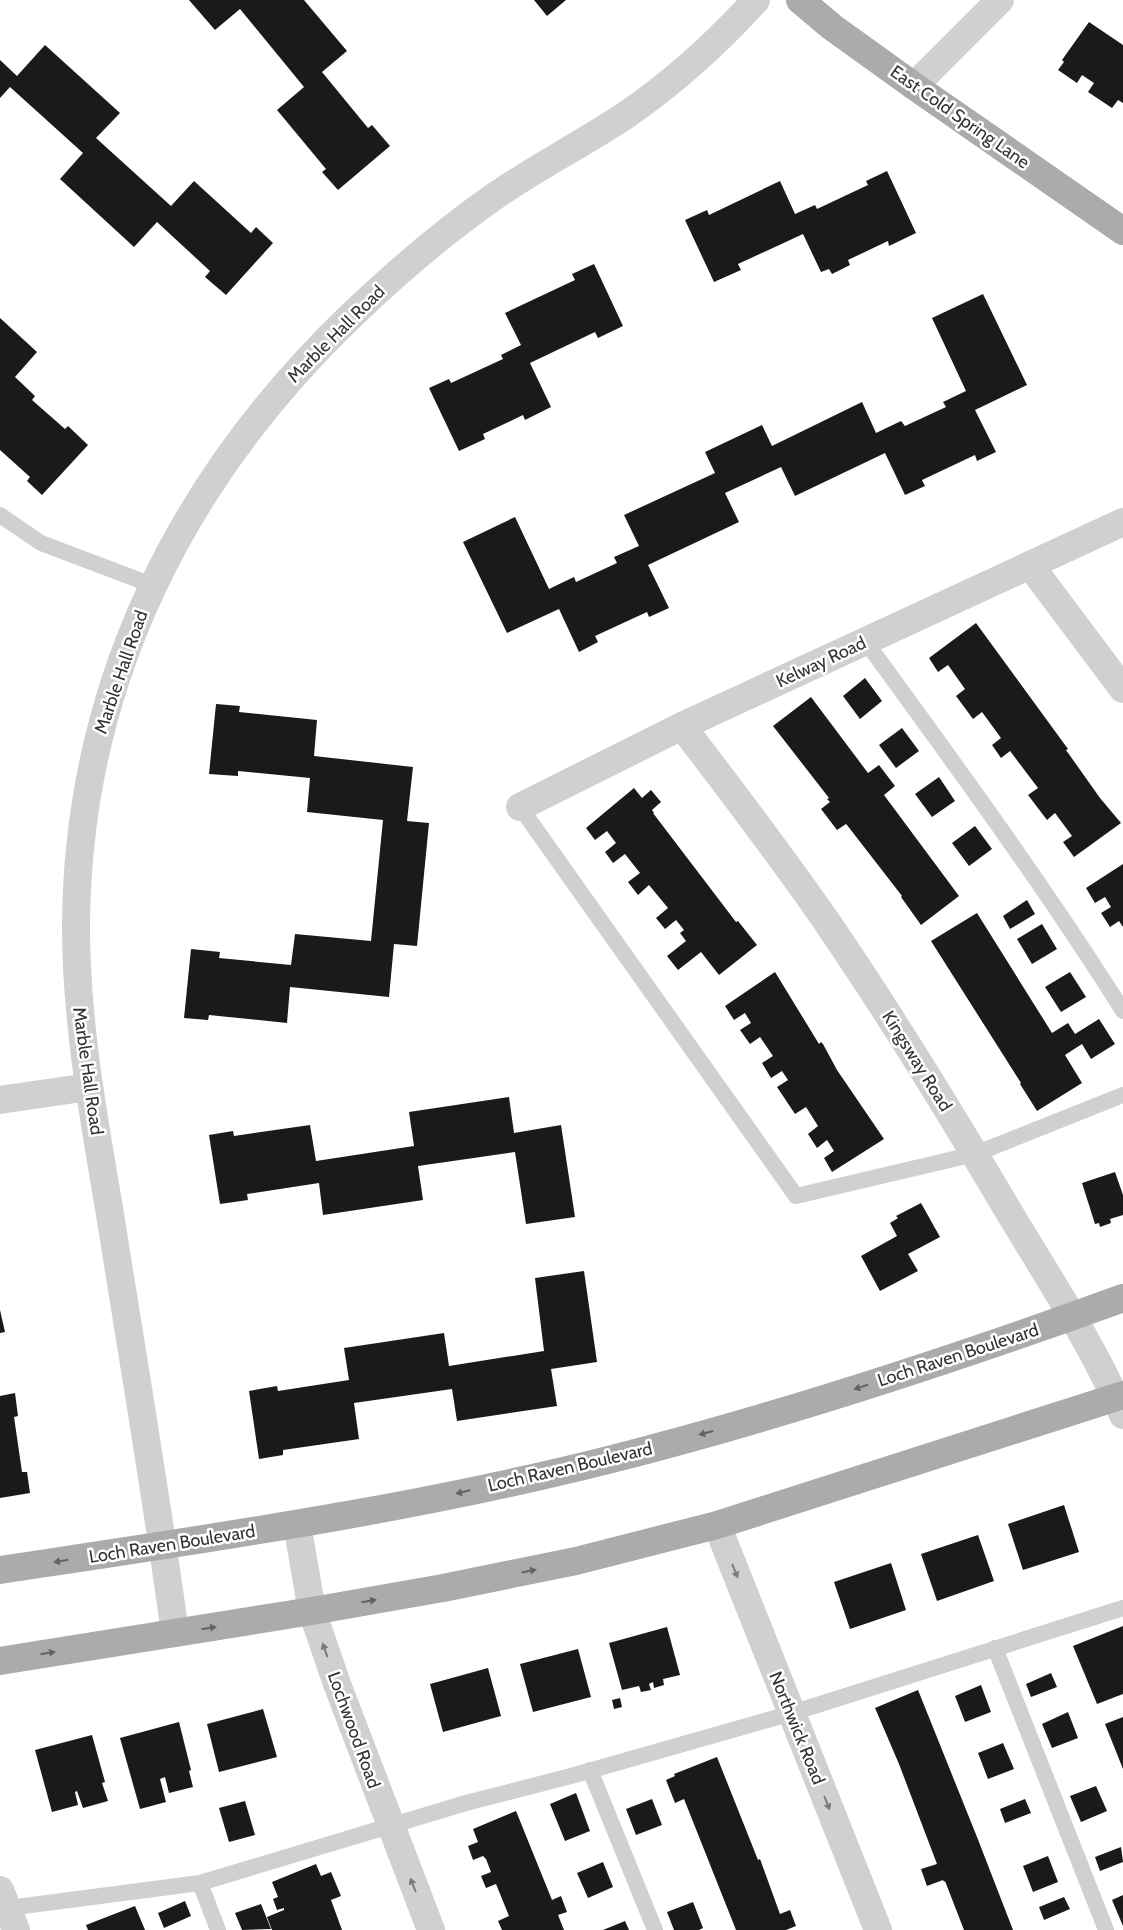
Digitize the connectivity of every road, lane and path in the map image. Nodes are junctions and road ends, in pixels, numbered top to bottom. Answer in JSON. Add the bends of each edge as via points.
{"nodes":[{"id":1,"x":756,"y":0,"type":"edge"},
{"id":2,"x":800,"y":0,"type":"edge"},
{"id":3,"x":1000,"y":0,"type":"edge"},
{"id":4,"x":914,"y":86,"type":"junction"},
{"id":5,"x":1123,"y":231,"type":"edge"},
{"id":6,"x":0,"y":515,"type":"edge"},
{"id":7,"x":1123,"y":522,"type":"edge"},
{"id":8,"x":1030,"y":565,"type":"junction"},
{"id":9,"x":152,"y":585,"type":"junction"},
{"id":10,"x":866,"y":642,"type":"junction"},
{"id":11,"x":1123,"y":689,"type":"edge"},
{"id":12,"x":682,"y":726,"type":"junction"},
{"id":13,"x":520,"y":807,"type":"joint"},
{"id":14,"x":1123,"y":1011,"type":"edge"},
{"id":15,"x":89,"y":1087,"type":"junction"},
{"id":16,"x":1123,"y":1095,"type":"edge"},
{"id":17,"x":0,"y":1100,"type":"edge"},
{"id":18,"x":975,"y":1154,"type":"junction"},
{"id":19,"x":1123,"y":1298,"type":"edge"},
{"id":20,"x":1072,"y":1317,"type":"junction"},
{"id":21,"x":1121,"y":1403,"type":"edge"},
{"id":22,"x":297,"y":1524,"type":"junction"},
{"id":23,"x":717,"y":1525,"type":"junction"},
{"id":24,"x":163,"y":1545,"type":"junction"},
{"id":25,"x":0,"y":1570,"type":"edge"},
{"id":26,"x":1123,"y":1608,"type":"edge"},
{"id":27,"x":312,"y":1611,"type":"junction"},
{"id":28,"x":175,"y":1633,"type":"junction"},
{"id":29,"x":995,"y":1648,"type":"junction"},
{"id":30,"x":0,"y":1661,"type":"edge"},
{"id":31,"x":792,"y":1713,"type":"junction"},
{"id":32,"x":590,"y":1770,"type":"junction"},
{"id":33,"x":390,"y":1827,"type":"junction"},
{"id":34,"x":200,"y":1883,"type":"junction"},
{"id":35,"x":6,"y":1909,"type":"edge"},
{"id":36,"x":218,"y":1930,"type":"edge"},
{"id":37,"x":430,"y":1930,"type":"edge"},
{"id":38,"x":655,"y":1930,"type":"edge"},
{"id":39,"x":878,"y":1930,"type":"edge"},
{"id":40,"x":1106,"y":1930,"type":"edge"}],
"edges":[{"from":1,"to":9,"type":"street","name":"Marble Hall Road","via":[[665,86],[625,116],[496,196],[428,247],[352,316],[314,353],[234,450],[203,494]]},
{"from":2,"to":4,"type":"main road","name":"East Cold Spring Lane"},
{"from":3,"to":4,"type":"street"},
{"from":4,"to":5,"type":"main road","name":"East Cold Spring Lane"},
{"from":6,"to":9,"type":"lane","via":[[41,543]]},
{"from":7,"to":8,"type":"street","name":"Kelway Road"},
{"from":8,"to":10,"type":"street","name":"Kelway Road"},
{"from":8,"to":11,"type":"street"},
{"from":9,"to":15,"type":"street","name":"Marble Hall Road","via":[[108,701],[85,802],[76,924],[78,993]]},
{"from":10,"to":12,"type":"street","name":"Kelway Road"},
{"from":10,"to":14,"type":"lane","via":[[993,816]]},
{"from":12,"to":13,"type":"street","name":"Kelway Road"},
{"from":12,"to":18,"type":"street","name":"Kingsway Road","via":[[774,846],[831,928]]},
{"from":13,"to":18,"type":"lane","via":[[796,1196]]},
{"from":15,"to":17,"type":"street"},
{"from":15,"to":24,"type":"street","name":"Marble Hall Road"},
{"from":16,"to":18,"type":"lane"},
{"from":18,"to":20,"type":"street","name":"Kingsway Road"},
{"from":19,"to":20,"type":"main road","name":"Loch Raven Boulevard"},
{"from":20,"to":21,"type":"street","name":"Kingsway Road"},
{"from":20,"to":22,"type":"main road","name":"Loch Raven Boulevard","one_way":true,"via":[[802,1407],[621,1457],[442,1497]]},
{"from":21,"to":23,"type":"main road"},
{"from":22,"to":24,"type":"main road","name":"Loch Raven Boulevard"},
{"from":22,"to":27,"type":"street","name":"Lochwood Road"},
{"from":27,"to":23,"type":"main road","one_way":true,"via":[[576,1561]]},
{"from":23,"to":31,"type":"street","name":"Northwick Road","one_way":true},
{"from":24,"to":25,"type":"main road","name":"Loch Raven Boulevard","one_way":true},
{"from":24,"to":28,"type":"street","name":"Marble Hall Road"},
{"from":26,"to":29,"type":"lane"},
{"from":28,"to":27,"type":"main road","one_way":true},
{"from":33,"to":27,"type":"street","name":"Lochwood Road","one_way":true},
{"from":30,"to":28,"type":"main road","one_way":true},
{"from":29,"to":31,"type":"lane"},
{"from":29,"to":40,"type":"lane"},
{"from":31,"to":32,"type":"lane"},
{"from":31,"to":39,"type":"street","name":"Northwick Road","one_way":true},
{"from":32,"to":33,"type":"lane"},
{"from":32,"to":38,"type":"lane"},
{"from":33,"to":34,"type":"lane"},
{"from":37,"to":33,"type":"street","name":"Lochwood Road","one_way":true},
{"from":34,"to":35,"type":"lane"},
{"from":34,"to":36,"type":"lane"}]}
